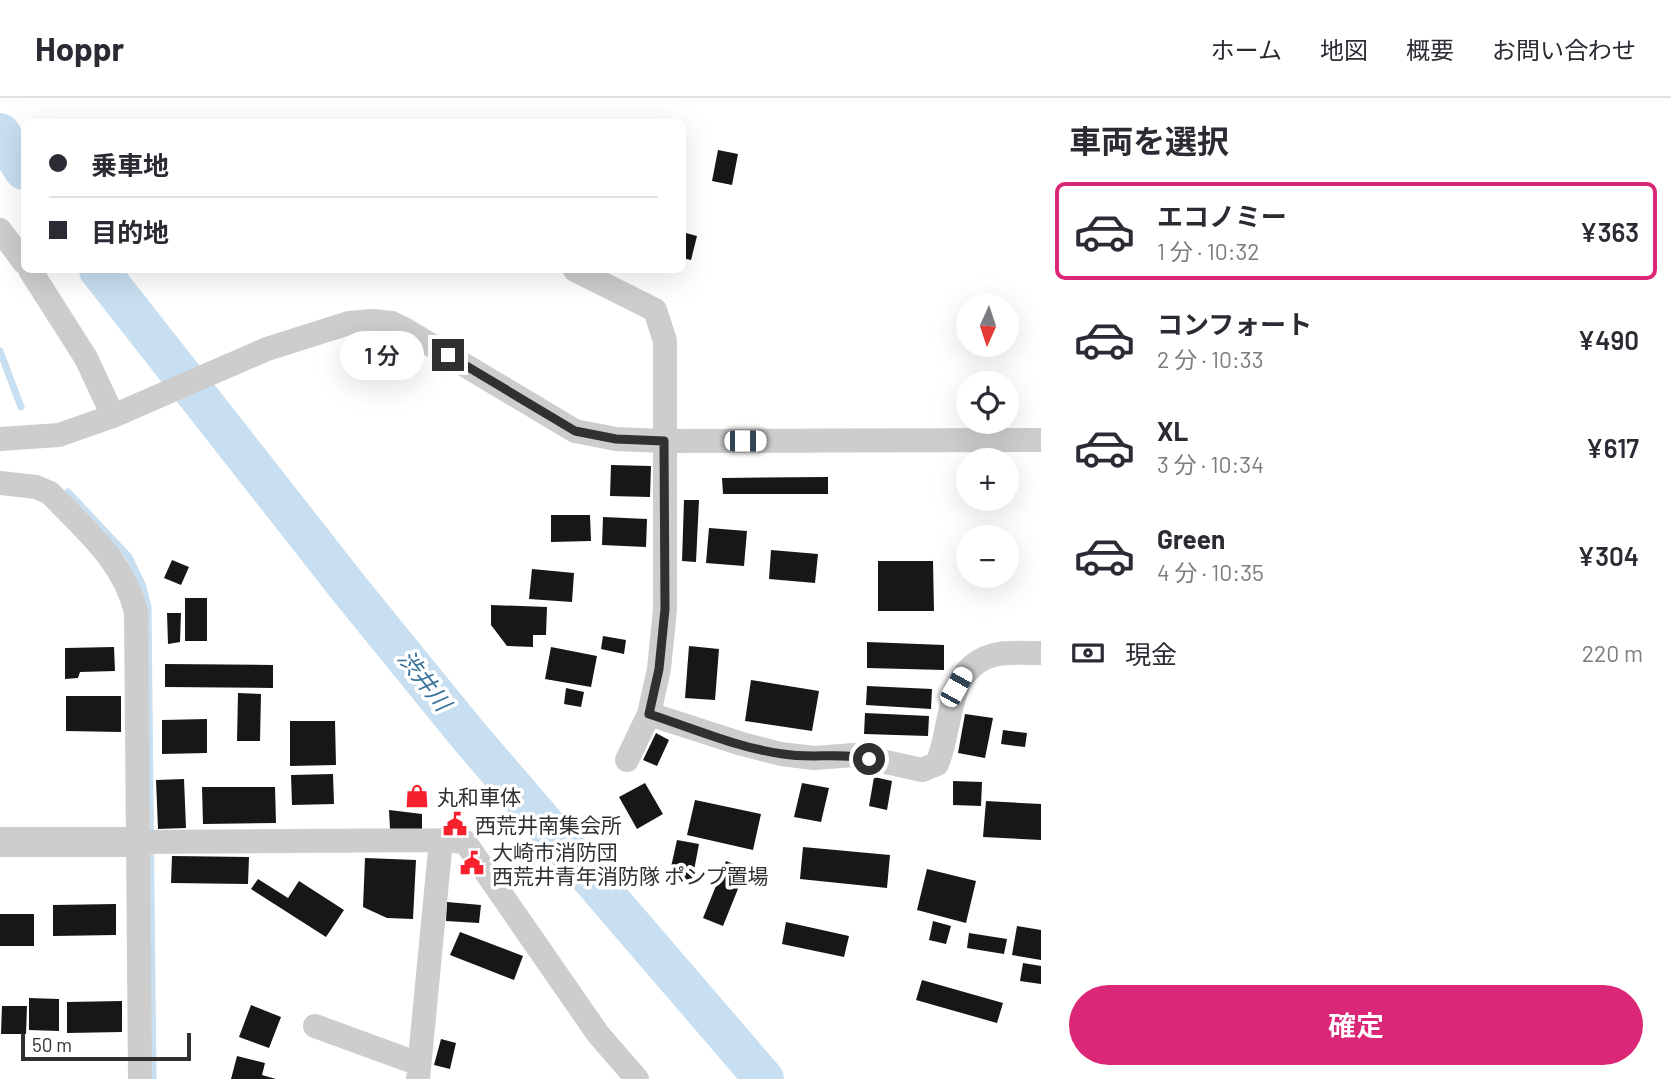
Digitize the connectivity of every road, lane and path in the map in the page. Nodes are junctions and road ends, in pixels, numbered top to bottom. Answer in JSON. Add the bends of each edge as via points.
{"nodes":[{"id":1,"x":0,"y":230,"type":"edge"},
{"id":2,"x":21,"y":258,"type":"edge"},
{"id":3,"x":32,"y":273,"type":"edge"},
{"id":4,"x":581,"y":273,"type":"edge"},
{"id":5,"x":113,"y":416,"type":"junction"},
{"id":6,"x":0,"y":439,"type":"edge"},
{"id":7,"x":1041,"y":440,"type":"edge"},
{"id":8,"x":664,"y":441,"type":"junction"},
{"id":9,"x":0,"y":483,"type":"edge"},
{"id":10,"x":1041,"y":653,"type":"edge"},
{"id":11,"x":649,"y":714,"type":"junction"},
{"id":12,"x":627,"y":760,"type":"dead end"},
{"id":13,"x":441,"y":840,"type":"junction"},
{"id":14,"x":0,"y":842,"type":"edge"},
{"id":15,"x":146,"y":842,"type":"junction"},
{"id":16,"x":315,"y":1026,"type":"dead end"},
{"id":17,"x":419,"y":1071,"type":"edge"},
{"id":18,"x":140,"y":1079,"type":"edge"},
{"id":19,"x":637,"y":1079,"type":"edge"}],
"edges":[{"from":1,"to":2,"type":"street"},
{"from":3,"to":5,"type":"street","via":[[86,358]]},
{"from":4,"to":8,"type":"street","via":[[655,310],[665,341]]},
{"from":5,"to":6,"type":"street","via":[[59,435]]},
{"from":5,"to":8,"type":"street","via":[[267,349],[349,323],[392,323],[575,431]]},
{"from":7,"to":8,"type":"street"},
{"from":8,"to":11,"type":"street","via":[[665,609]]},
{"from":9,"to":15,"type":"street","via":[[50,493],[116,564],[131,589],[136,612]]},
{"from":10,"to":11,"type":"street","via":[[999,654],[981,659],[963,673],[937,764],[922,770],[854,755],[814,758],[781,754]]},
{"from":11,"to":12,"type":"street"},
{"from":13,"to":15,"type":"street"},
{"from":13,"to":17,"type":"street"},
{"from":13,"to":19,"type":"street","via":[[465,842],[598,1034]]},
{"from":14,"to":15,"type":"street"},
{"from":15,"to":18,"type":"street"},
{"from":16,"to":17,"type":"street"}]}
